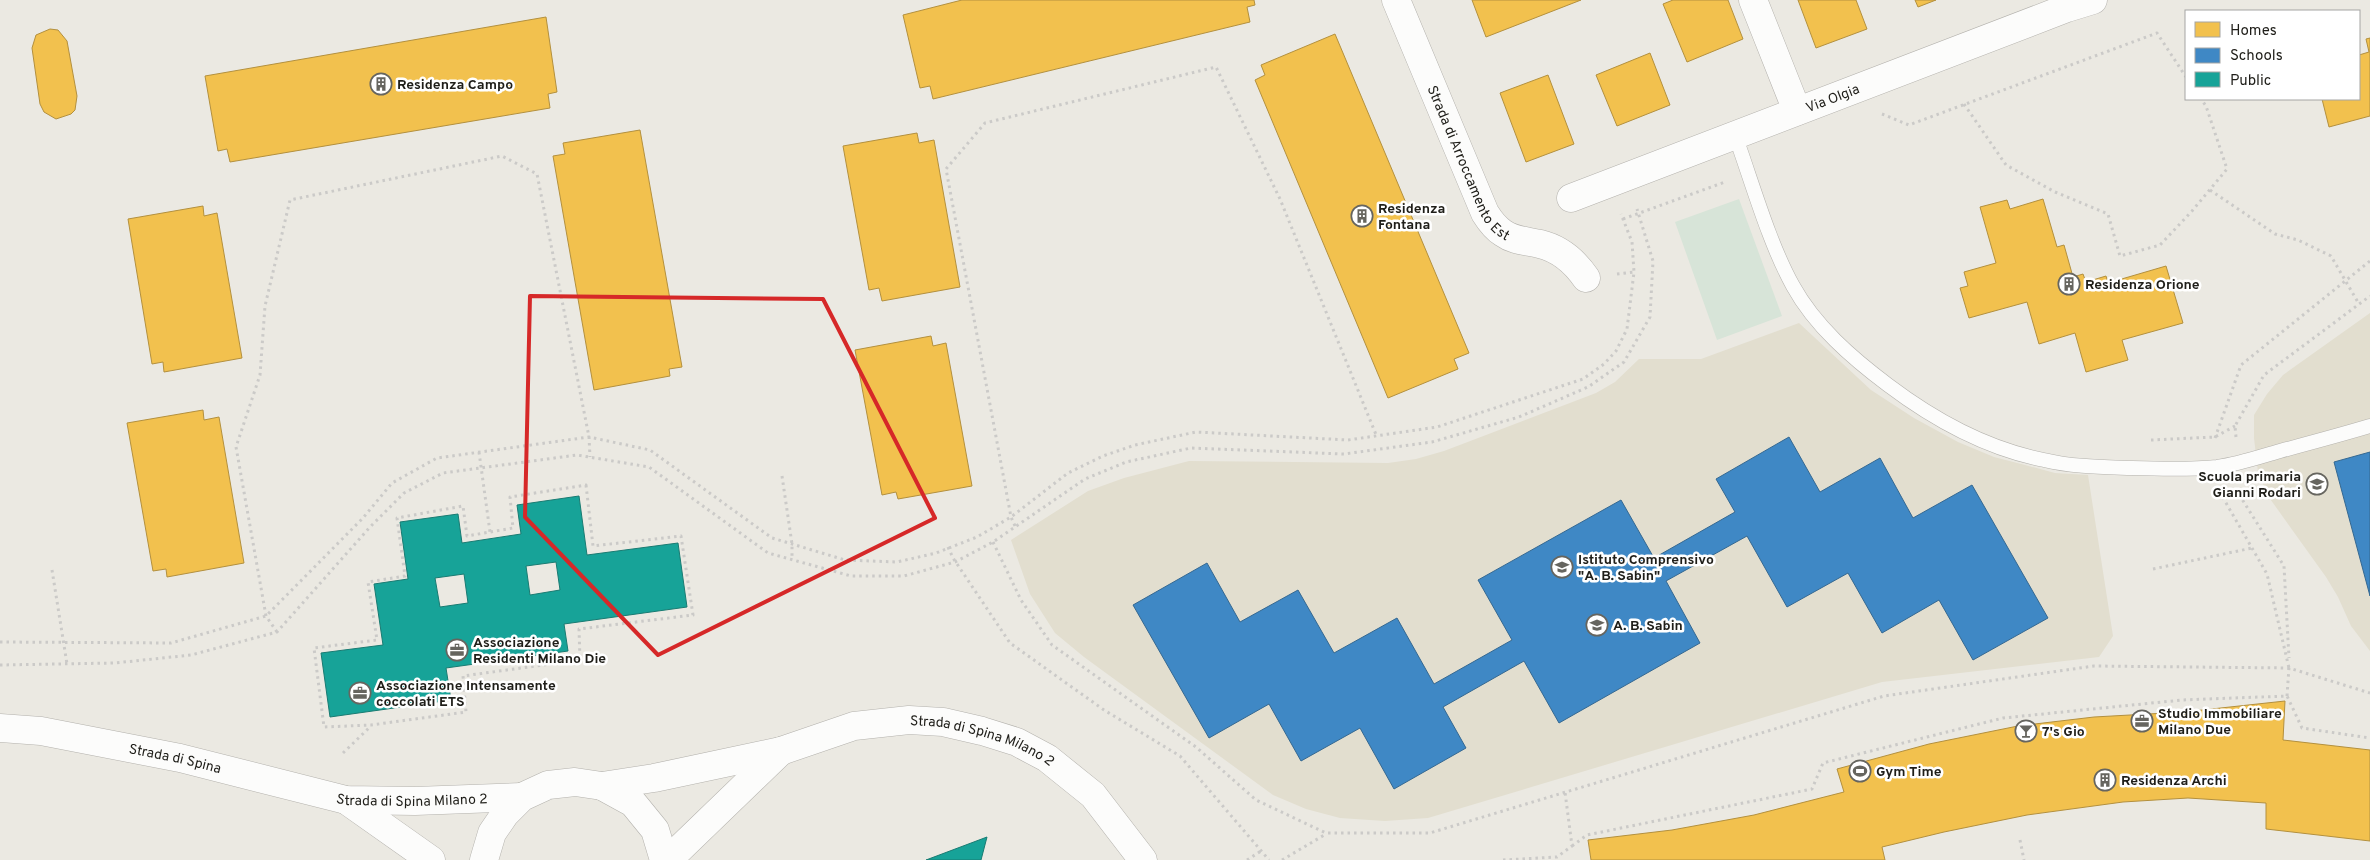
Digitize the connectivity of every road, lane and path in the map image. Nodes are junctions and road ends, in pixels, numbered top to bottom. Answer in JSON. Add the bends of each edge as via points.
{"nodes":[{"id":1,"x":1396,"y":0,"type":"edge"},
{"id":2,"x":1753,"y":0,"type":"edge"},
{"id":3,"x":2093,"y":0,"type":"edge"},
{"id":4,"x":2185,"y":76,"type":"edge"},
{"id":5,"x":1838,"y":96,"type":"junction"},
{"id":6,"x":2202,"y":100,"type":"edge"},
{"id":7,"x":1964,"y":104,"type":"junction"},
{"id":8,"x":1797,"y":111,"type":"junction"},
{"id":9,"x":1735,"y":135,"type":"junction"},
{"id":10,"x":1749,"y":173,"type":"junction"},
{"id":11,"x":1616,"y":181,"type":"junction"},
{"id":12,"x":2210,"y":190,"type":"junction"},
{"id":13,"x":1571,"y":198,"type":"dead end"},
{"id":14,"x":1639,"y":213,"type":"junction"},
{"id":15,"x":1623,"y":219,"type":"junction"},
{"id":16,"x":1586,"y":278,"type":"dead end"},
{"id":17,"x":2359,"y":304,"type":"dead end"},
{"id":18,"x":2235,"y":426,"type":"dead end"},
{"id":19,"x":2370,"y":426,"type":"edge"},
{"id":20,"x":589,"y":437,"type":"junction"},
{"id":21,"x":1377,"y":437,"type":"junction"},
{"id":22,"x":2146,"y":440,"type":"dead end"},
{"id":23,"x":479,"y":452,"type":"junction"},
{"id":24,"x":590,"y":457,"type":"junction"},
{"id":25,"x":482,"y":468,"type":"junction"},
{"id":26,"x":782,"y":476,"type":"dead end"},
{"id":27,"x":1011,"y":517,"type":"junction"},
{"id":28,"x":1015,"y":526,"type":"junction"},
{"id":29,"x":490,"y":532,"type":"junction"},
{"id":30,"x":993,"y":542,"type":"junction"},
{"id":31,"x":792,"y":544,"type":"junction"},
{"id":32,"x":948,"y":548,"type":"junction"},
{"id":33,"x":2252,"y":548,"type":"dead end"},
{"id":34,"x":792,"y":560,"type":"junction"},
{"id":35,"x":955,"y":562,"type":"junction"},
{"id":36,"x":2153,"y":569,"type":"dead end"},
{"id":37,"x":52,"y":570,"type":"dead end"},
{"id":38,"x":266,"y":616,"type":"junction"},
{"id":39,"x":278,"y":632,"type":"junction"},
{"id":40,"x":0,"y":642,"type":"edge"},
{"id":41,"x":63,"y":642,"type":"junction"},
{"id":42,"x":67,"y":664,"type":"junction"},
{"id":43,"x":0,"y":665,"type":"edge"},
{"id":44,"x":2289,"y":668,"type":"junction"},
{"id":45,"x":2370,"y":693,"type":"edge"},
{"id":46,"x":2287,"y":696,"type":"junction"},
{"id":47,"x":371,"y":725,"type":"junction"},
{"id":48,"x":0,"y":728,"type":"edge"},
{"id":49,"x":2370,"y":738,"type":"edge"},
{"id":50,"x":781,"y":751,"type":"junction"},
{"id":51,"x":343,"y":753,"type":"dead end"},
{"id":52,"x":602,"y":786,"type":"junction"},
{"id":53,"x":1565,"y":792,"type":"junction"},
{"id":54,"x":522,"y":798,"type":"junction"},
{"id":55,"x":346,"y":800,"type":"junction"},
{"id":56,"x":1326,"y":834,"type":"junction"},
{"id":57,"x":2020,"y":840,"type":"dead end"},
{"id":58,"x":1572,"y":846,"type":"junction"},
{"id":59,"x":1261,"y":851,"type":"junction"},
{"id":60,"x":430,"y":860,"type":"edge"},
{"id":61,"x":484,"y":860,"type":"edge"},
{"id":62,"x":664,"y":860,"type":"edge"},
{"id":63,"x":668,"y":860,"type":"edge"},
{"id":64,"x":1143,"y":860,"type":"edge"},
{"id":65,"x":1247,"y":860,"type":"edge"},
{"id":66,"x":1269,"y":860,"type":"edge"},
{"id":67,"x":1282,"y":860,"type":"edge"},
{"id":68,"x":1503,"y":860,"type":"edge"},
{"id":69,"x":2024,"y":860,"type":"edge"}],
"edges":[{"from":1,"to":16,"type":"street","name":"Strada di Arroccamento Est","via":[[1485,213],[1494,227],[1517,240],[1559,251],[1576,263]]},
{"from":2,"to":8,"type":"street"},
{"from":3,"to":5,"type":"street","name":"Via Olgia"},
{"from":4,"to":7,"type":"path","via":[[2156,33]]},
{"from":5,"to":7,"type":"path","via":[[1909,125]]},
{"from":5,"to":8,"type":"street","name":"Via Olgia"},
{"from":6,"to":12,"type":"path","via":[[2227,170]]},
{"from":7,"to":12,"type":"path","via":[[2006,165],[2055,192],[2108,214],[2120,256],[2160,245]]},
{"from":8,"to":9,"type":"street","name":"Via Olgia"},
{"from":9,"to":10,"type":"lane"},
{"from":9,"to":11,"type":"street","name":"Via Olgia"},
{"from":10,"to":14,"type":"path"},
{"from":10,"to":19,"type":"lane","via":[[1793,286],[1828,333],[1906,398],[2001,449],[2076,466],[2216,467]]},
{"from":11,"to":13,"type":"street","name":"Via Olgia"},
{"from":11,"to":14,"type":"path"},
{"from":11,"to":15,"type":"path"},
{"from":12,"to":17,"type":"path","via":[[2275,234],[2298,240],[2331,256]]},
{"from":14,"to":15,"type":"path"},
{"from":14,"to":28,"type":"path","via":[[1653,261],[1650,317],[1624,362],[1588,387],[1519,417],[1432,442],[1344,454],[1191,448],[1126,462],[1085,479]]},
{"from":15,"to":21,"type":"path","via":[[1632,242],[1632,294],[1627,329],[1616,351],[1604,364],[1583,379],[1437,427]]},
{"from":18,"to":22,"type":"path","via":[[2215,437]]},
{"from":20,"to":23,"type":"path"},
{"from":20,"to":24,"type":"path"},
{"from":20,"to":31,"type":"path","via":[[650,450],[772,538]]},
{"from":20,"to":38,"type":"path","via":[[537,174],[502,156],[290,200],[265,306],[260,375],[236,447]]},
{"from":21,"to":27,"type":"path","via":[[1348,440],[1196,432],[1135,445],[1068,473]]},
{"from":21,"to":27,"type":"path","via":[[1280,199],[1216,67],[986,123],[946,169]]},
{"from":23,"to":25,"type":"path"},
{"from":23,"to":38,"type":"path","via":[[437,458],[392,483],[363,518]]},
{"from":24,"to":25,"type":"path","via":[[576,454]]},
{"from":24,"to":34,"type":"path","via":[[649,467],[768,553]]},
{"from":25,"to":29,"type":"path"},
{"from":25,"to":39,"type":"path","via":[[443,473],[404,493]]},
{"from":26,"to":31,"type":"path"},
{"from":27,"to":28,"type":"path"},
{"from":27,"to":32,"type":"path","via":[[977,537]]},
{"from":28,"to":30,"type":"path"},
{"from":29,"to":47,"type":"path","via":[[467,536],[463,506],[397,518],[405,576],[368,582],[377,640],[314,648],[324,727]]},
{"from":29,"to":47,"type":"path","via":[[513,528],[510,497],[586,484],[593,546],[681,536],[693,615],[579,629],[580,660],[463,676],[466,712]]},
{"from":30,"to":35,"type":"path"},
{"from":30,"to":56,"type":"path","via":[[1021,600],[1052,645],[1196,747],[1256,800]]},
{"from":31,"to":32,"type":"path","via":[[845,560],[897,562]]},
{"from":31,"to":34,"type":"path"},
{"from":32,"to":35,"type":"path"},
{"from":33,"to":36,"type":"path"},
{"from":34,"to":35,"type":"path","via":[[851,576],[904,576]]},
{"from":35,"to":59,"type":"path","via":[[1010,643],[1104,710],[1180,756]]},
{"from":37,"to":41,"type":"path"},
{"from":38,"to":39,"type":"path"},
{"from":38,"to":41,"type":"path","via":[[171,643]]},
{"from":39,"to":42,"type":"path","via":[[191,655]]},
{"from":40,"to":41,"type":"path"},
{"from":41,"to":42,"type":"path"},
{"from":42,"to":43,"type":"path"},
{"from":44,"to":45,"type":"path"},
{"from":44,"to":46,"type":"path"},
{"from":44,"to":53,"type":"path","via":[[2094,666],[1884,696]]},
{"from":46,"to":49,"type":"path","via":[[2302,728]]},
{"from":46,"to":58,"type":"path","via":[[2182,700],[2003,718],[1823,763],[1812,789],[1587,834]]},
{"from":47,"to":51,"type":"path"},
{"from":48,"to":55,"type":"street","name":"Strada di Spina","via":[[41,731],[180,758]]},
{"from":50,"to":52,"type":"street","name":"Strada di Spina Milano 2"},
{"from":50,"to":63,"type":"street","name":"Strada di Spina Milano 2"},
{"from":50,"to":64,"type":"street","name":"Strada di Spina Milano 2","via":[[854,726],[908,720],[944,722],[1017,742],[1047,758],[1093,795]]},
{"from":52,"to":54,"type":"street","name":"Strada di Spina Milano 2","via":[[575,782],[548,785]]},
{"from":52,"to":62,"type":"street","name":"Strada di Spina Milano 2","via":[[633,803],[655,830]]},
{"from":53,"to":56,"type":"path","via":[[1430,833]]},
{"from":53,"to":58,"type":"path"},
{"from":54,"to":55,"type":"street","name":"Strada di Spina Milano 2","via":[[415,802]]},
{"from":54,"to":61,"type":"street","name":"Strada di Spina Milano 2","via":[[505,814],[492,834]]},
{"from":55,"to":60,"type":"street","name":"Strada di Spina Milano 2"},
{"from":56,"to":67,"type":"path"},
{"from":57,"to":69,"type":"path"},
{"from":58,"to":68,"type":"path","via":[[1557,857]]},
{"from":59,"to":65,"type":"path"},
{"from":59,"to":66,"type":"path"}]}
